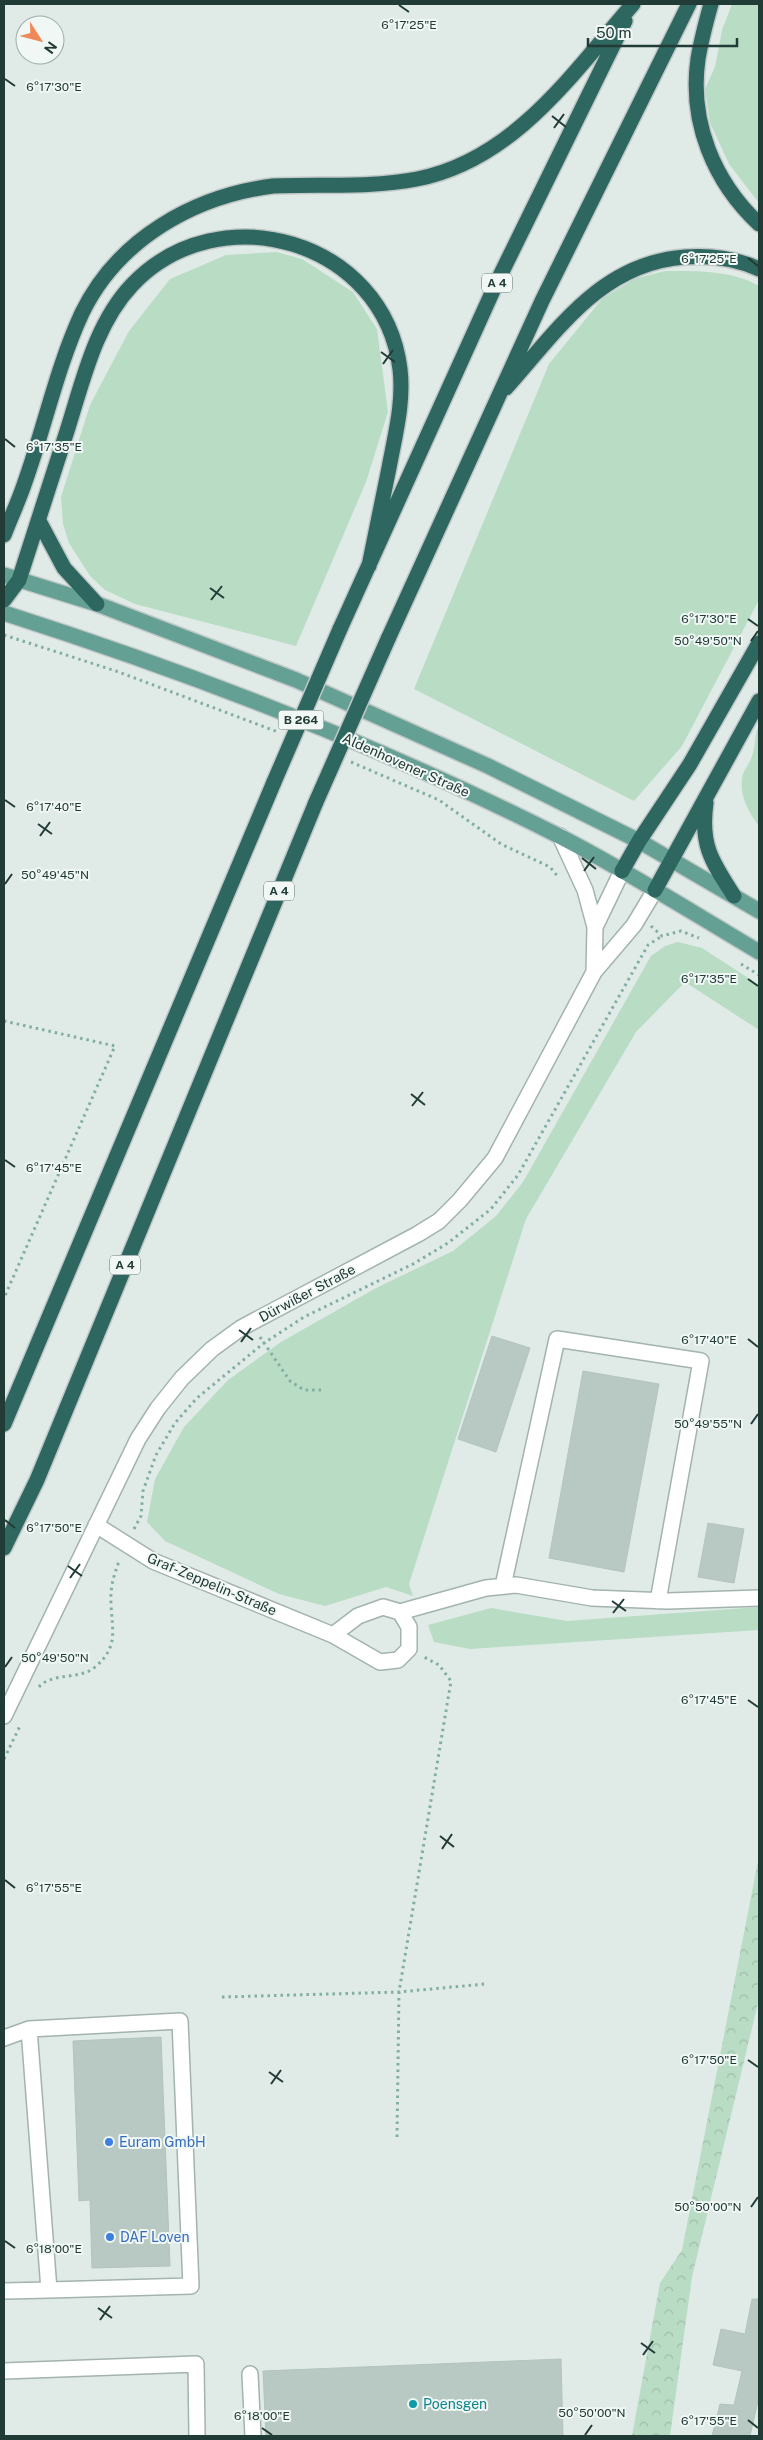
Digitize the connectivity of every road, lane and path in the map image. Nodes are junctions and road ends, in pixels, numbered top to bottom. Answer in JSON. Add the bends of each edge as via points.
{"nodes":[{"id":1,"x":634,"y":4,"type":"edge"},
{"id":2,"x":689,"y":4,"type":"edge"},
{"id":3,"x":711,"y":4,"type":"edge"},
{"id":4,"x":759,"y":224,"type":"edge"},
{"id":5,"x":759,"y":269,"type":"edge"},
{"id":6,"x":496,"y":400,"type":"junction"},
{"id":7,"x":39,"y":520,"type":"junction"},
{"id":8,"x":4,"y":535,"type":"edge"},
{"id":9,"x":369,"y":566,"type":"junction"},
{"id":10,"x":4,"y":575,"type":"edge"},
{"id":11,"x":19,"y":580,"type":"junction"},
{"id":12,"x":4,"y":600,"type":"edge"},
{"id":13,"x":97,"y":604,"type":"junction"},
{"id":14,"x":4,"y":613,"type":"edge"},
{"id":15,"x":4,"y":635,"type":"edge"},
{"id":16,"x":759,"y":643,"type":"edge"},
{"id":17,"x":759,"y":701,"type":"edge"},
{"id":18,"x":287,"y":736,"type":"dead end"},
{"id":19,"x":350,"y":761,"type":"dead end"},
{"id":20,"x":706,"y":798,"type":"junction"},
{"id":21,"x":560,"y":836,"type":"junction"},
{"id":22,"x":639,"y":841,"type":"junction"},
{"id":23,"x":670,"y":860,"type":"junction"},
{"id":24,"x":622,"y":871,"type":"junction"},
{"id":25,"x":561,"y":881,"type":"dead end"},
{"id":26,"x":655,"y":890,"type":"junction"},
{"id":27,"x":734,"y":896,"type":"junction"},
{"id":28,"x":759,"y":911,"type":"edge"},
{"id":29,"x":640,"y":917,"type":"junction"},
{"id":30,"x":595,"y":927,"type":"junction"},
{"id":31,"x":705,"y":941,"type":"dead end"},
{"id":32,"x":759,"y":952,"type":"edge"},
{"id":33,"x":736,"y":960,"type":"dead end"},
{"id":34,"x":594,"y":972,"type":"junction"},
{"id":35,"x":759,"y":975,"type":"edge"},
{"id":36,"x":4,"y":1021,"type":"edge"},
{"id":37,"x":4,"y":1298,"type":"edge"},
{"id":38,"x":251,"y":1322,"type":"junction"},
{"id":39,"x":321,"y":1390,"type":"dead end"},
{"id":40,"x":4,"y":1424,"type":"edge"},
{"id":41,"x":96,"y":1525,"type":"junction"},
{"id":42,"x":4,"y":1548,"type":"edge"},
{"id":43,"x":503,"y":1586,"type":"junction"},
{"id":44,"x":759,"y":1598,"type":"edge"},
{"id":45,"x":658,"y":1601,"type":"junction"},
{"id":46,"x":400,"y":1612,"type":"junction"},
{"id":47,"x":333,"y":1635,"type":"junction"},
{"id":48,"x":409,"y":1648,"type":"junction"},
{"id":49,"x":4,"y":1716,"type":"edge"},
{"id":50,"x":486,"y":1984,"type":"dead end"},
{"id":51,"x":399,"y":1992,"type":"junction"},
{"id":52,"x":222,"y":1997,"type":"dead end"},
{"id":53,"x":29,"y":2029,"type":"junction"},
{"id":54,"x":4,"y":2038,"type":"edge"},
{"id":55,"x":398,"y":2136,"type":"dead end"},
{"id":56,"x":49,"y":2290,"type":"junction"},
{"id":57,"x":4,"y":2292,"type":"edge"},
{"id":58,"x":4,"y":2371,"type":"edge"},
{"id":59,"x":250,"y":2374,"type":"dead end"},
{"id":60,"x":196,"y":2436,"type":"edge"},
{"id":61,"x":253,"y":2436,"type":"edge"}],
"edges":[{"from":1,"to":8,"type":"highway","via":[[528,122],[476,158],[442,172],[396,182],[253,188],[214,199],[177,215],[136,244],[103,280],[83,312]]},
{"from":1,"to":9,"type":"highway","number":"A 4","via":[[496,284]]},
{"from":2,"to":6,"type":"highway","number":"A 4"},
{"from":3,"to":4,"type":"highway","via":[[698,60],[697,100],[703,137],[734,198]]},
{"from":5,"to":6,"type":"highway","via":[[740,260],[694,256],[649,263],[624,273],[584,302]]},
{"from":6,"to":42,"type":"highway","number":"A 4","bridge":true,"via":[[316,802],[37,1480]]},
{"from":7,"to":9,"type":"highway","via":[[98,341],[107,320],[128,291],[157,265],[189,247],[220,238],[266,238],[308,249],[354,280],[379,311],[396,353],[401,387],[398,423]]},
{"from":7,"to":11,"type":"highway"},
{"from":7,"to":13,"type":"highway","via":[[64,568]]},
{"from":9,"to":40,"type":"highway","number":"A 4","bridge":true,"via":[[188,982]]},
{"from":10,"to":11,"type":"main road","number":"B 264"},
{"from":11,"to":12,"type":"highway"},
{"from":11,"to":13,"type":"main road","number":"B 264"},
{"from":13,"to":22,"type":"main road","number":"B 264","via":[[296,680],[488,766]]},
{"from":14,"to":21,"type":"main road","name":"Aldenhovener Straße","number":"B 264","via":[[124,651],[320,727]]},
{"from":15,"to":18,"type":"path","via":[[116,671]]},
{"from":16,"to":22,"type":"highway","via":[[690,764]]},
{"from":17,"to":20,"type":"highway"},
{"from":19,"to":25,"type":"path","via":[[439,800],[501,844],[550,867]]},
{"from":20,"to":23,"type":"highway"},
{"from":20,"to":27,"type":"highway","via":[[705,844],[709,857]]},
{"from":21,"to":24,"type":"main road","name":"Aldenhovener Straße","number":"B 264"},
{"from":21,"to":30,"type":"street","name":"Dürwißer Straße","via":[[585,890]]},
{"from":22,"to":23,"type":"main road"},
{"from":22,"to":24,"type":"highway"},
{"from":23,"to":26,"type":"highway"},
{"from":23,"to":27,"type":"main road"},
{"from":24,"to":26,"type":"main road","name":"Aldenhovener Straße","number":"B 264"},
{"from":24,"to":30,"type":"street","name":"Dürwißer Straße"},
{"from":26,"to":29,"type":"street","name":"Dürwißer Straße"},
{"from":26,"to":32,"type":"main road","name":"Aldenhovener Straße"},
{"from":27,"to":28,"type":"main road"},
{"from":29,"to":31,"type":"path","via":[[662,936],[682,931]]},
{"from":29,"to":34,"type":"street","name":"Dürwißer Straße"},
{"from":30,"to":34,"type":"street","name":"Dürwißer Straße"},
{"from":33,"to":35,"type":"path"},
{"from":34,"to":38,"type":"street","name":"Dürwißer Straße","via":[[495,1158],[460,1200],[439,1221],[418,1234]]},
{"from":36,"to":37,"type":"path","via":[[115,1046]]},
{"from":38,"to":39,"type":"path","via":[[290,1381],[304,1390]]},
{"from":38,"to":41,"type":"street","name":"Dürwißer Straße","via":[[212,1349],[182,1378],[158,1408],[138,1439]]},
{"from":41,"to":47,"type":"street","name":"Graf-Zeppelin-Straße","via":[[153,1561]]},
{"from":41,"to":49,"type":"street","name":"Dürwißer Straße"},
{"from":43,"to":45,"type":"street","via":[[516,1585],[592,1598]]},
{"from":43,"to":45,"type":"street","via":[[557,1338],[701,1360]]},
{"from":43,"to":46,"type":"street"},
{"from":44,"to":45,"type":"street"},
{"from":46,"to":47,"type":"street","via":[[383,1606],[358,1616]]},
{"from":46,"to":48,"type":"street","via":[[409,1627]]},
{"from":47,"to":48,"type":"street","name":"Graf-Zeppelin-Straße","via":[[380,1662],[398,1660]]},
{"from":48,"to":51,"type":"path","via":[[439,1665],[452,1680]]},
{"from":50,"to":51,"type":"path"},
{"from":51,"to":52,"type":"path"},
{"from":51,"to":55,"type":"path"},
{"from":53,"to":54,"type":"street"},
{"from":53,"to":56,"type":"street"},
{"from":53,"to":56,"type":"street","via":[[180,2021],[191,2286]]},
{"from":56,"to":57,"type":"street"},
{"from":58,"to":60,"type":"street","via":[[196,2364]]},
{"from":59,"to":61,"type":"street"}]}
